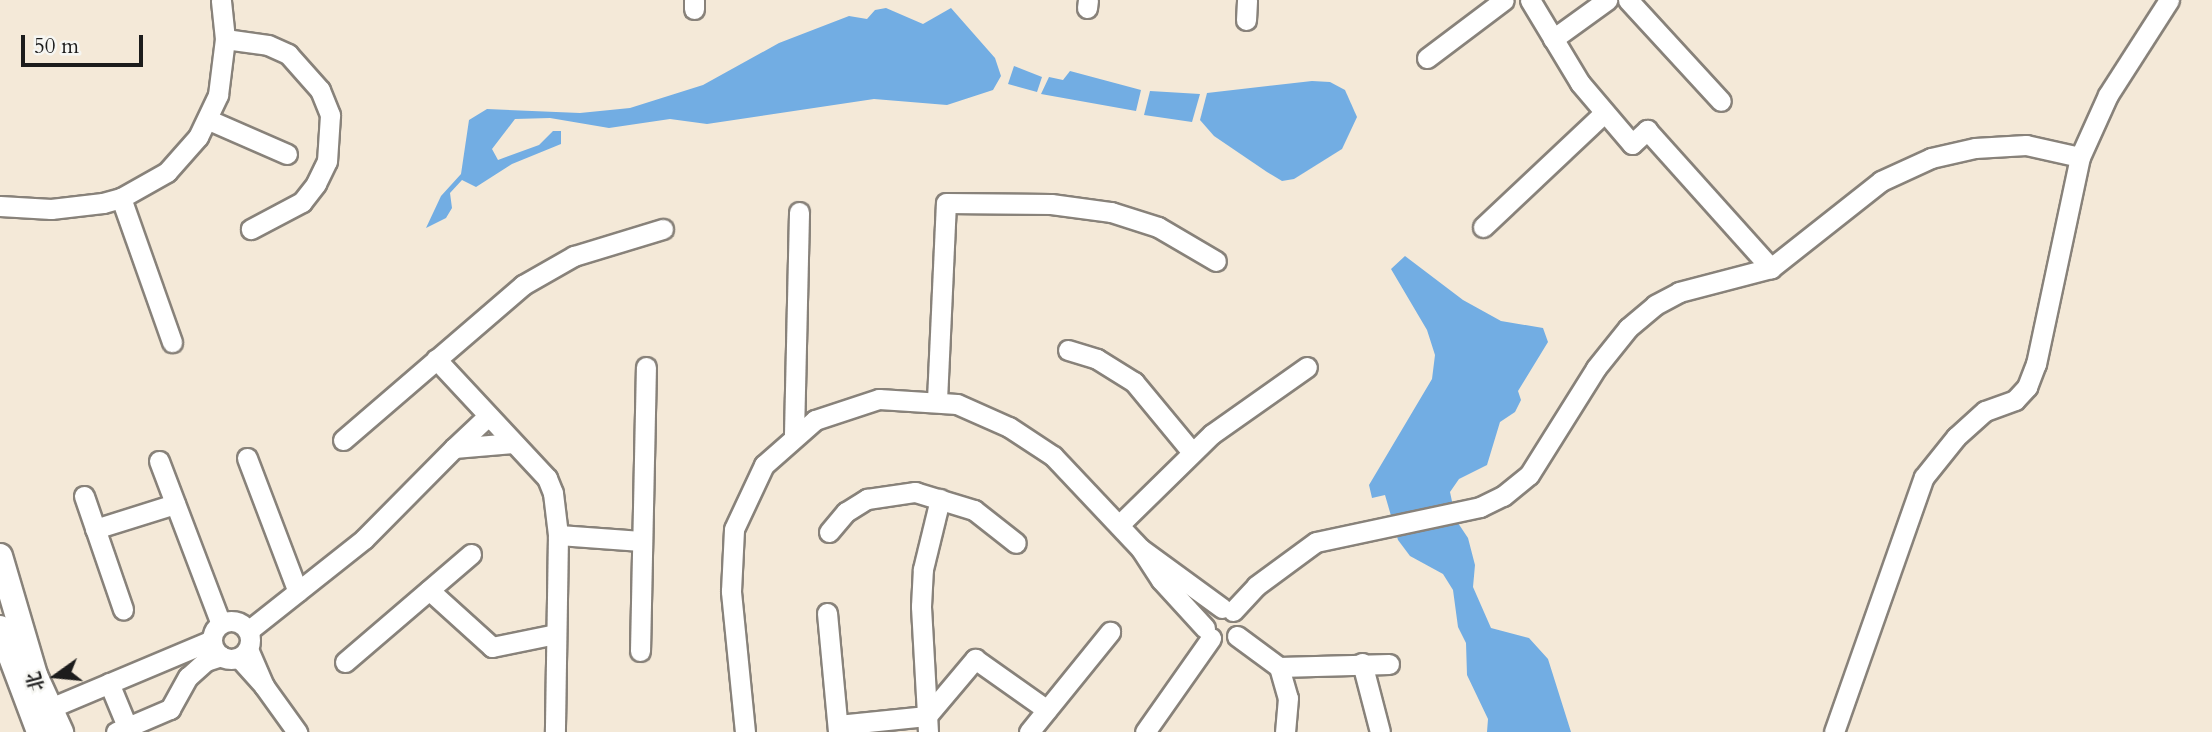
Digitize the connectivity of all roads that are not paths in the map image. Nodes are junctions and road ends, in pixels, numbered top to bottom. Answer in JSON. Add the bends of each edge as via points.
{"nodes":[{"id":1,"x":221,"y":0,"type":"edge"},
{"id":2,"x":1247,"y":0,"type":"edge"},
{"id":3,"x":1504,"y":0,"type":"edge"},
{"id":4,"x":1530,"y":0,"type":"edge"},
{"id":5,"x":1607,"y":0,"type":"edge"},
{"id":6,"x":1628,"y":0,"type":"edge"},
{"id":7,"x":2169,"y":0,"type":"edge"},
{"id":8,"x":1246,"y":20,"type":"dead end"},
{"id":9,"x":225,"y":38,"type":"junction"},
{"id":10,"x":1553,"y":39,"type":"junction"},
{"id":11,"x":1427,"y":58,"type":"dead end"},
{"id":12,"x":1721,"y":101,"type":"dead end"},
{"id":13,"x":1604,"y":113,"type":"junction"},
{"id":14,"x":209,"y":120,"type":"junction"},
{"id":15,"x":287,"y":154,"type":"dead end"},
{"id":16,"x":2080,"y":157,"type":"junction"},
{"id":17,"x":121,"y":198,"type":"junction"},
{"id":18,"x":0,"y":206,"type":"edge"},
{"id":19,"x":799,"y":212,"type":"dead end"},
{"id":20,"x":1483,"y":227,"type":"dead end"},
{"id":21,"x":251,"y":229,"type":"dead end"},
{"id":22,"x":663,"y":229,"type":"dead end"},
{"id":23,"x":1216,"y":261,"type":"dead end"},
{"id":24,"x":1771,"y":268,"type":"junction"},
{"id":25,"x":172,"y":342,"type":"dead end"},
{"id":26,"x":1068,"y":350,"type":"dead end"},
{"id":27,"x":436,"y":359,"type":"junction"},
{"id":28,"x":646,"y":367,"type":"dead end"},
{"id":29,"x":1307,"y":367,"type":"dead end"},
{"id":30,"x":937,"y":400,"type":"junction"},
{"id":31,"x":488,"y":416,"type":"junction"},
{"id":32,"x":794,"y":434,"type":"junction"},
{"id":33,"x":343,"y":439,"type":"dead end"},
{"id":34,"x":513,"y":443,"type":"junction"},
{"id":35,"x":454,"y":447,"type":"junction"},
{"id":36,"x":1192,"y":452,"type":"junction"},
{"id":37,"x":247,"y":458,"type":"dead end"},
{"id":38,"x":159,"y":461,"type":"dead end"},
{"id":39,"x":84,"y":496,"type":"dead end"},
{"id":40,"x":940,"y":499,"type":"junction"},
{"id":41,"x":175,"y":504,"type":"junction"},
{"id":42,"x":1119,"y":525,"type":"junction"},
{"id":43,"x":95,"y":528,"type":"junction"},
{"id":44,"x":829,"y":532,"type":"dead end"},
{"id":45,"x":558,"y":535,"type":"junction"},
{"id":46,"x":642,"y":541,"type":"junction"},
{"id":47,"x":1016,"y":543,"type":"dead end"},
{"id":48,"x":1141,"y":549,"type":"junction"},
{"id":49,"x":471,"y":554,"type":"dead end"},
{"id":50,"x":0,"y":556,"type":"edge"},
{"id":51,"x":429,"y":590,"type":"junction"},
{"id":52,"x":298,"y":592,"type":"junction"},
{"id":53,"x":122,"y":608,"type":"dead end"},
{"id":54,"x":1227,"y":609,"type":"junction"},
{"id":55,"x":827,"y":613,"type":"dead end"},
{"id":56,"x":0,"y":628,"type":"edge"},
{"id":57,"x":1110,"y":632,"type":"dead end"},
{"id":58,"x":1208,"y":633,"type":"junction"},
{"id":59,"x":556,"y":634,"type":"junction"},
{"id":60,"x":1237,"y":636,"type":"junction"},
{"id":61,"x":232,"y":643,"type":"junction"},
{"id":62,"x":640,"y":651,"type":"dead end"},
{"id":63,"x":169,"y":658,"type":"junction"},
{"id":64,"x":345,"y":662,"type":"dead end"},
{"id":65,"x":1362,"y":663,"type":"junction"},
{"id":66,"x":1389,"y":664,"type":"dead end"},
{"id":67,"x":1279,"y":667,"type":"junction"},
{"id":68,"x":109,"y":683,"type":"junction"},
{"id":69,"x":183,"y":689,"type":"junction"},
{"id":70,"x":1047,"y":710,"type":"junction"},
{"id":71,"x":42,"y":724,"type":"edge"},
{"id":72,"x":928,"y":724,"type":"edge"},
{"id":73,"x":121,"y":728,"type":"edge"},
{"id":74,"x":838,"y":728,"type":"edge"},
{"id":75,"x":61,"y":732,"type":"edge"},
{"id":76,"x":298,"y":732,"type":"edge"},
{"id":77,"x":555,"y":732,"type":"edge"},
{"id":78,"x":745,"y":732,"type":"edge"},
{"id":79,"x":1029,"y":732,"type":"edge"},
{"id":80,"x":1145,"y":732,"type":"edge"},
{"id":81,"x":1284,"y":732,"type":"edge"},
{"id":82,"x":1380,"y":732,"type":"edge"},
{"id":83,"x":1834,"y":732,"type":"edge"}],
"edges":[{"from":1,"to":9,"type":"street"},
{"from":2,"to":8,"type":"street"},
{"from":3,"to":11,"type":"street"},
{"from":4,"to":10,"type":"street"},
{"from":5,"to":10,"type":"street"},
{"from":6,"to":12,"type":"street"},
{"from":7,"to":16,"type":"street","via":[[2108,94]]},
{"from":9,"to":14,"type":"street","via":[[224,68]]},
{"from":9,"to":21,"type":"street","via":[[268,45],[288,54],[306,70],[330,115],[327,161],[316,184],[302,202]]},
{"from":10,"to":13,"type":"street"},
{"from":13,"to":20,"type":"street"},
{"from":13,"to":24,"type":"street","via":[[1632,144],[1647,130]]},
{"from":14,"to":15,"type":"street"},
{"from":14,"to":17,"type":"street","via":[[167,172]]},
{"from":16,"to":24,"type":"street","via":[[2026,145],[1975,148],[1931,158],[1881,181]]},
{"from":16,"to":83,"type":"street","via":[[2036,364],[2027,387],[2015,400],[1985,411],[1956,437],[1924,477]]},
{"from":17,"to":18,"type":"street","via":[[75,209]]},
{"from":17,"to":25,"type":"street"},
{"from":19,"to":32,"type":"street"},
{"from":22,"to":27,"type":"street","via":[[613,241],[544,271]]},
{"from":23,"to":30,"type":"street","via":[[1158,227],[1111,212],[1051,204],[946,203]]},
{"from":24,"to":54,"type":"street","via":[[1679,292],[1655,305],[1628,328],[1595,368],[1529,475],[1503,496],[1480,507],[1316,542]]},
{"from":26,"to":36,"type":"street","via":[[1097,359],[1134,382]]},
{"from":27,"to":31,"type":"street"},
{"from":27,"to":33,"type":"street"},
{"from":28,"to":46,"type":"street"},
{"from":29,"to":36,"type":"street"},
{"from":30,"to":32,"type":"street","via":[[879,398],[833,412]]},
{"from":30,"to":42,"type":"street","via":[[1009,427],[1053,457]]},
{"from":31,"to":34,"type":"street"},
{"from":31,"to":35,"type":"street"},
{"from":32,"to":78,"type":"street","via":[[764,466],[734,529],[731,591]]},
{"from":34,"to":35,"type":"street"},
{"from":34,"to":45,"type":"street","via":[[547,478],[557,511]]},
{"from":35,"to":52,"type":"street","via":[[365,539]]},
{"from":36,"to":42,"type":"street"},
{"from":37,"to":52,"type":"street"},
{"from":38,"to":41,"type":"street"},
{"from":39,"to":43,"type":"street"},
{"from":40,"to":44,"type":"street","via":[[891,492],[867,499],[846,512]]},
{"from":40,"to":47,"type":"street","via":[[974,509]]},
{"from":40,"to":72,"type":"street","via":[[923,569],[920,606]]},
{"from":41,"to":43,"type":"street"},
{"from":41,"to":61,"type":"street"},
{"from":42,"to":48,"type":"street"},
{"from":43,"to":53,"type":"street"},
{"from":45,"to":46,"type":"street"},
{"from":45,"to":59,"type":"street"},
{"from":46,"to":62,"type":"street"},
{"from":48,"to":54,"type":"street"},
{"from":48,"to":58,"type":"street","via":[[1161,580]]},
{"from":49,"to":51,"type":"street"},
{"from":50,"to":71,"type":"street"},
{"from":51,"to":59,"type":"street","via":[[492,648]]},
{"from":51,"to":64,"type":"street"},
{"from":52,"to":61,"type":"street"},
{"from":54,"to":58,"type":"street","via":[[1212,611]]},
{"from":54,"to":60,"type":"street","via":[[1241,625]]},
{"from":55,"to":74,"type":"street"},
{"from":56,"to":71,"type":"street"},
{"from":57,"to":70,"type":"street"},
{"from":58,"to":60,"type":"street","via":[[1222,643]]},
{"from":58,"to":80,"type":"street"},
{"from":59,"to":77,"type":"street"},
{"from":60,"to":67,"type":"street"},
{"from":61,"to":63,"type":"street"},
{"from":61,"to":69,"type":"street","via":[[188,677]]},
{"from":61,"to":76,"type":"street"},
{"from":63,"to":68,"type":"street"},
{"from":63,"to":69,"type":"street"},
{"from":65,"to":66,"type":"street"},
{"from":65,"to":67,"type":"street"},
{"from":65,"to":82,"type":"street"},
{"from":67,"to":81,"type":"street","via":[[1288,698]]},
{"from":68,"to":71,"type":"street"},
{"from":68,"to":73,"type":"street"},
{"from":69,"to":73,"type":"street","via":[[170,709]]},
{"from":70,"to":72,"type":"street","via":[[975,659]]},
{"from":70,"to":79,"type":"street"},
{"from":71,"to":75,"type":"street"},
{"from":72,"to":74,"type":"street"}]}
